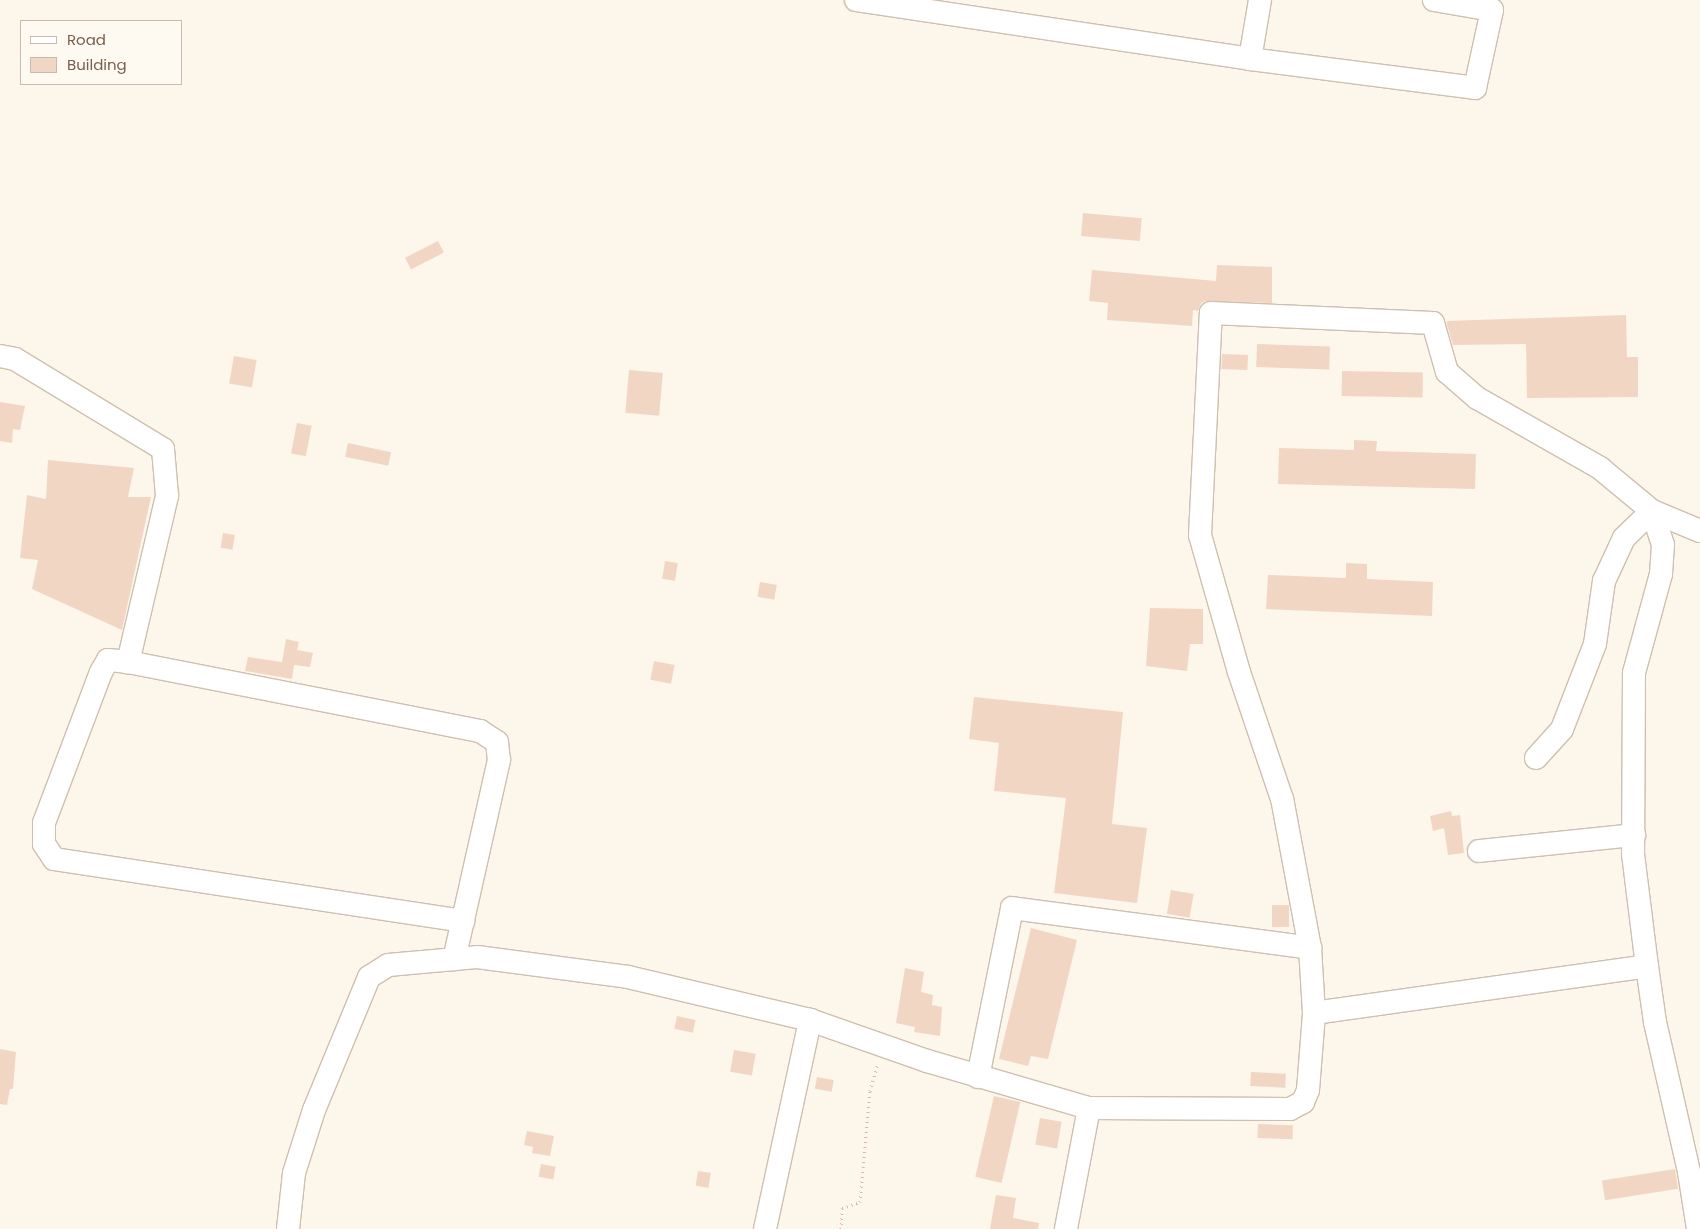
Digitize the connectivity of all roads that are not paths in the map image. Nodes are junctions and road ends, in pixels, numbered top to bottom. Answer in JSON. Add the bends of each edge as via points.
{"nodes":[{"id":1,"x":856,"y":0,"type":"edge"},
{"id":2,"x":1260,"y":0,"type":"edge"},
{"id":3,"x":1434,"y":0,"type":"edge"},
{"id":4,"x":1494,"y":5,"type":"edge"},
{"id":5,"x":959,"y":8,"type":"edge"},
{"id":6,"x":1250,"y":58,"type":"junction"},
{"id":7,"x":0,"y":356,"type":"edge"},
{"id":8,"x":1652,"y":511,"type":"junction"},
{"id":9,"x":1700,"y":531,"type":"edge"},
{"id":10,"x":128,"y":662,"type":"junction"},
{"id":11,"x":1536,"y":758,"type":"dead end"},
{"id":12,"x":1634,"y":834,"type":"junction"},
{"id":13,"x":1480,"y":851,"type":"dead end"},
{"id":14,"x":463,"y":921,"type":"junction"},
{"id":15,"x":1310,"y":948,"type":"junction"},
{"id":16,"x":454,"y":959,"type":"junction"},
{"id":17,"x":1646,"y":966,"type":"junction"},
{"id":18,"x":1314,"y":1013,"type":"junction"},
{"id":19,"x":810,"y":1020,"type":"junction"},
{"id":20,"x":978,"y":1076,"type":"junction"},
{"id":21,"x":1089,"y":1108,"type":"junction"},
{"id":22,"x":288,"y":1229,"type":"edge"},
{"id":23,"x":765,"y":1229,"type":"edge"},
{"id":24,"x":1066,"y":1229,"type":"edge"},
{"id":25,"x":1698,"y":1229,"type":"edge"}],
"edges":[{"from":1,"to":5,"type":"street"},
{"from":2,"to":6,"type":"street"},
{"from":3,"to":4,"type":"street"},
{"from":4,"to":6,"type":"street","via":[[1476,88]]},
{"from":5,"to":6,"type":"street"},
{"from":7,"to":10,"type":"street","via":[[15,359],[163,449],[168,496]]},
{"from":8,"to":9,"type":"street"},
{"from":8,"to":11,"type":"street","via":[[1624,538],[1604,581],[1595,644],[1562,729]]},
{"from":8,"to":12,"type":"street","via":[[1663,545],[1661,574],[1634,673]]},
{"from":8,"to":15,"type":"street","via":[[1600,468],[1477,398],[1447,372],[1433,323],[1211,313],[1200,535],[1238,672],[1282,799]]},
{"from":10,"to":14,"type":"street","via":[[480,731],[497,742],[499,760]]},
{"from":10,"to":14,"type":"street","via":[[108,660],[44,823],[44,844],[54,859]]},
{"from":12,"to":13,"type":"street"},
{"from":12,"to":17,"type":"street"},
{"from":14,"to":16,"type":"street"},
{"from":15,"to":18,"type":"street"},
{"from":15,"to":20,"type":"street","via":[[1012,908]]},
{"from":16,"to":19,"type":"street","via":[[477,957],[628,977]]},
{"from":16,"to":22,"type":"street","via":[[388,965],[369,977],[294,1173]]},
{"from":17,"to":18,"type":"street"},
{"from":17,"to":25,"type":"street"},
{"from":18,"to":21,"type":"street","via":[[1308,1090],[1303,1102],[1290,1109]]},
{"from":19,"to":20,"type":"street"},
{"from":19,"to":23,"type":"street"},
{"from":20,"to":21,"type":"street"},
{"from":21,"to":24,"type":"street"}]}
